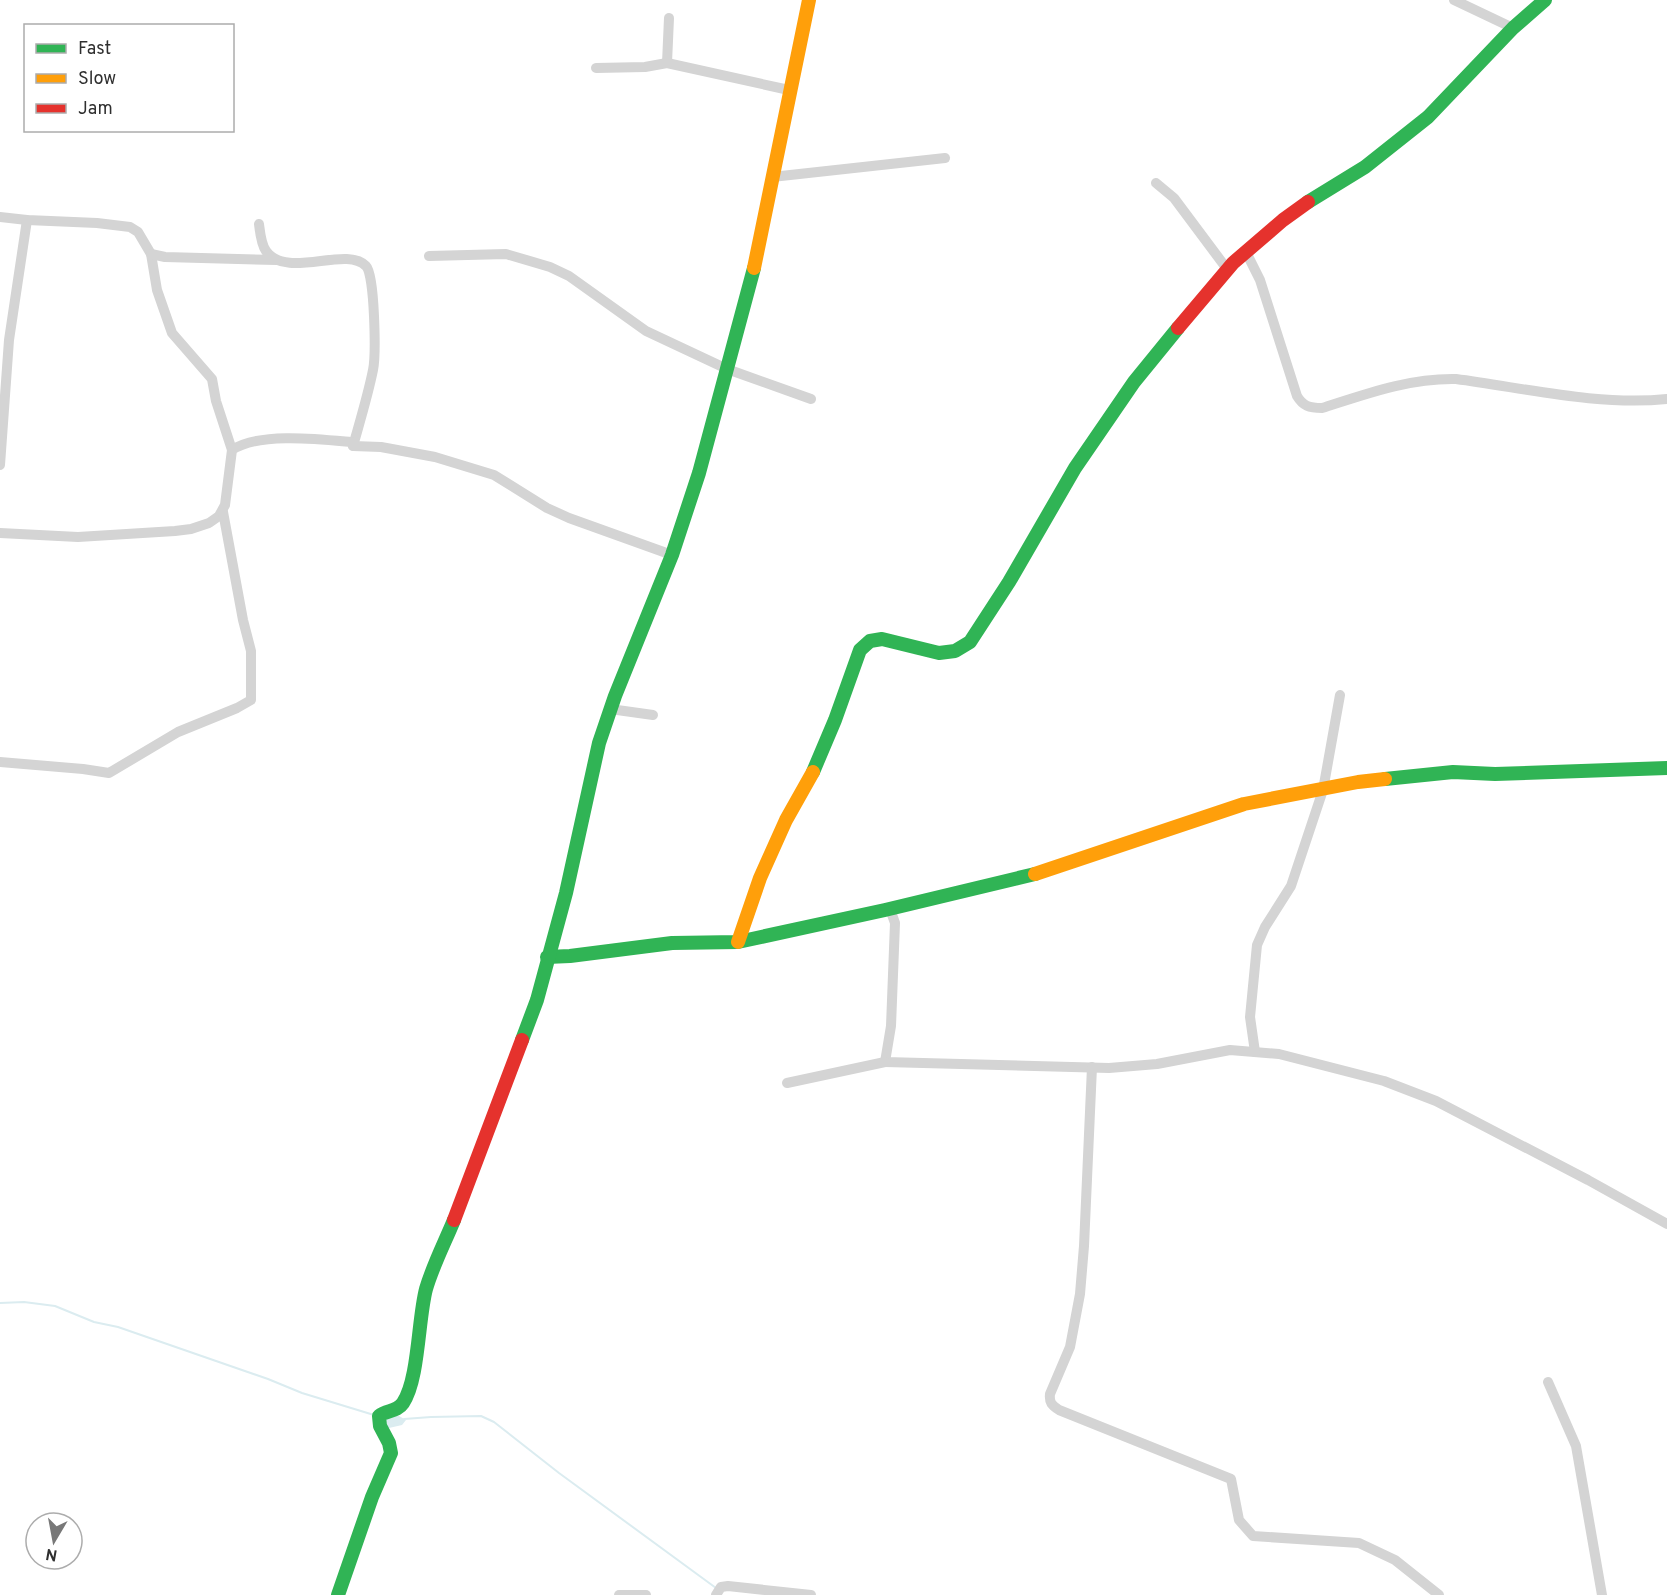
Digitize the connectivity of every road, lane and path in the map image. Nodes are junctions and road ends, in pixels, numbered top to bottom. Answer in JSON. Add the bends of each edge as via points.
{"nodes":[{"id":1,"x":809,"y":0,"type":"edge"},
{"id":2,"x":1454,"y":0,"type":"edge"},
{"id":3,"x":1545,"y":0,"type":"edge"},
{"id":4,"x":669,"y":18,"type":"dead end"},
{"id":5,"x":1513,"y":28,"type":"junction"},
{"id":6,"x":667,"y":63,"type":"junction"},
{"id":7,"x":596,"y":68,"type":"dead end"},
{"id":8,"x":789,"y":90,"type":"junction"},
{"id":9,"x":945,"y":158,"type":"dead end"},
{"id":10,"x":772,"y":177,"type":"junction"},
{"id":11,"x":1156,"y":183,"type":"dead end"},
{"id":12,"x":0,"y":217,"type":"edge"},
{"id":13,"x":27,"y":220,"type":"junction"},
{"id":14,"x":259,"y":224,"type":"dead end"},
{"id":15,"x":1246,"y":252,"type":"junction"},
{"id":16,"x":151,"y":254,"type":"junction"},
{"id":17,"x":429,"y":256,"type":"dead end"},
{"id":18,"x":278,"y":261,"type":"junction"},
{"id":19,"x":1227,"y":269,"type":"junction"},
{"id":20,"x":727,"y":369,"type":"junction"},
{"id":21,"x":811,"y":399,"type":"dead end"},
{"id":22,"x":1667,"y":399,"type":"edge"},
{"id":23,"x":353,"y":446,"type":"junction"},
{"id":24,"x":232,"y":450,"type":"junction"},
{"id":25,"x":0,"y":465,"type":"edge"},
{"id":26,"x":223,"y":512,"type":"junction"},
{"id":27,"x":0,"y":533,"type":"edge"},
{"id":28,"x":672,"y":555,"type":"junction"},
{"id":29,"x":1340,"y":695,"type":"dead end"},
{"id":30,"x":610,"y":709,"type":"junction"},
{"id":31,"x":652,"y":715,"type":"dead end"},
{"id":32,"x":0,"y":762,"type":"edge"},
{"id":33,"x":1667,"y":768,"type":"edge"},
{"id":34,"x":1323,"y":790,"type":"junction"},
{"id":35,"x":885,"y":910,"type":"junction"},
{"id":36,"x":738,"y":942,"type":"junction"},
{"id":37,"x":547,"y":957,"type":"junction"},
{"id":38,"x":1255,"y":1052,"type":"junction"},
{"id":39,"x":885,"y":1062,"type":"junction"},
{"id":40,"x":1092,"y":1067,"type":"junction"},
{"id":41,"x":787,"y":1083,"type":"dead end"},
{"id":42,"x":1667,"y":1224,"type":"edge"},
{"id":43,"x":1548,"y":1382,"type":"dead end"},
{"id":44,"x":719,"y":1591,"type":"edge"},
{"id":45,"x":338,"y":1595,"type":"edge"},
{"id":46,"x":619,"y":1595,"type":"edge"},
{"id":47,"x":646,"y":1595,"type":"edge"},
{"id":48,"x":811,"y":1595,"type":"edge"},
{"id":49,"x":1439,"y":1595,"type":"edge"},
{"id":50,"x":1602,"y":1595,"type":"edge"}],
"edges":[{"from":1,"to":8,"type":"street"},
{"from":2,"to":5,"type":"street"},
{"from":3,"to":5,"type":"street"},
{"from":4,"to":6,"type":"street"},
{"from":5,"to":15,"type":"street","via":[[1428,117],[1365,167],[1283,220]]},
{"from":6,"to":7,"type":"street"},
{"from":6,"to":8,"type":"street"},
{"from":8,"to":10,"type":"street"},
{"from":9,"to":10,"type":"street"},
{"from":10,"to":20,"type":"street","via":[[755,263]]},
{"from":11,"to":19,"type":"street","via":[[1174,198]]},
{"from":12,"to":13,"type":"street"},
{"from":13,"to":16,"type":"street","via":[[130,227],[138,232]]},
{"from":13,"to":25,"type":"street","via":[[9,340]]},
{"from":14,"to":18,"type":"street","via":[[264,247]]},
{"from":15,"to":19,"type":"street"},
{"from":15,"to":22,"type":"street","via":[[1260,280],[1297,396],[1310,408],[1438,379],[1614,400]]},
{"from":16,"to":18,"type":"street"},
{"from":16,"to":24,"type":"street","via":[[166,322],[212,379]]},
{"from":17,"to":20,"type":"street","via":[[506,254],[550,267],[569,276],[646,331]]},
{"from":18,"to":23,"type":"street","via":[[354,260],[365,265],[370,274],[374,367]]},
{"from":19,"to":36,"type":"street","via":[[1134,381],[1075,468],[970,642],[962,649],[944,654],[881,638],[864,644],[812,775],[760,878]]},
{"from":20,"to":21,"type":"street"},
{"from":20,"to":28,"type":"street"},
{"from":23,"to":24,"type":"street","via":[[351,442],[322,439],[282,439],[244,444]]},
{"from":23,"to":28,"type":"street","via":[[435,457],[494,475],[569,518]]},
{"from":24,"to":26,"type":"street"},
{"from":26,"to":27,"type":"street","via":[[209,523],[175,531],[78,537]]},
{"from":26,"to":32,"type":"street","via":[[251,651],[251,700],[178,732],[109,773]]},
{"from":28,"to":30,"type":"street"},
{"from":29,"to":34,"type":"street"},
{"from":30,"to":31,"type":"street"},
{"from":30,"to":37,"type":"street","via":[[598,743],[566,892]]},
{"from":33,"to":34,"type":"street","via":[[1453,772],[1358,782]]},
{"from":34,"to":35,"type":"street","via":[[1244,804],[1025,877]]},
{"from":34,"to":38,"type":"street","via":[[1291,885],[1257,945],[1250,1017]]},
{"from":35,"to":36,"type":"street"},
{"from":35,"to":39,"type":"street","via":[[890,909],[895,923],[891,1026]]},
{"from":36,"to":37,"type":"street","via":[[672,943]]},
{"from":37,"to":45,"type":"street","via":[[537,1000],[426,1289],[406,1398],[398,1409],[379,1416],[378,1423],[391,1453]]},
{"from":38,"to":40,"type":"street","via":[[1230,1050],[1157,1064]]},
{"from":38,"to":42,"type":"street","via":[[1279,1054],[1372,1077],[1436,1101]]},
{"from":39,"to":40,"type":"street"},
{"from":39,"to":41,"type":"street"},
{"from":40,"to":49,"type":"street","via":[[1080,1294],[1070,1347],[1050,1394],[1051,1405],[1231,1479],[1239,1520],[1252,1536],[1359,1543],[1395,1560]]},
{"from":43,"to":50,"type":"street","via":[[1576,1446]]},
{"from":44,"to":48,"type":"street","via":[[747,1587]]},
{"from":46,"to":47,"type":"street"}]}
